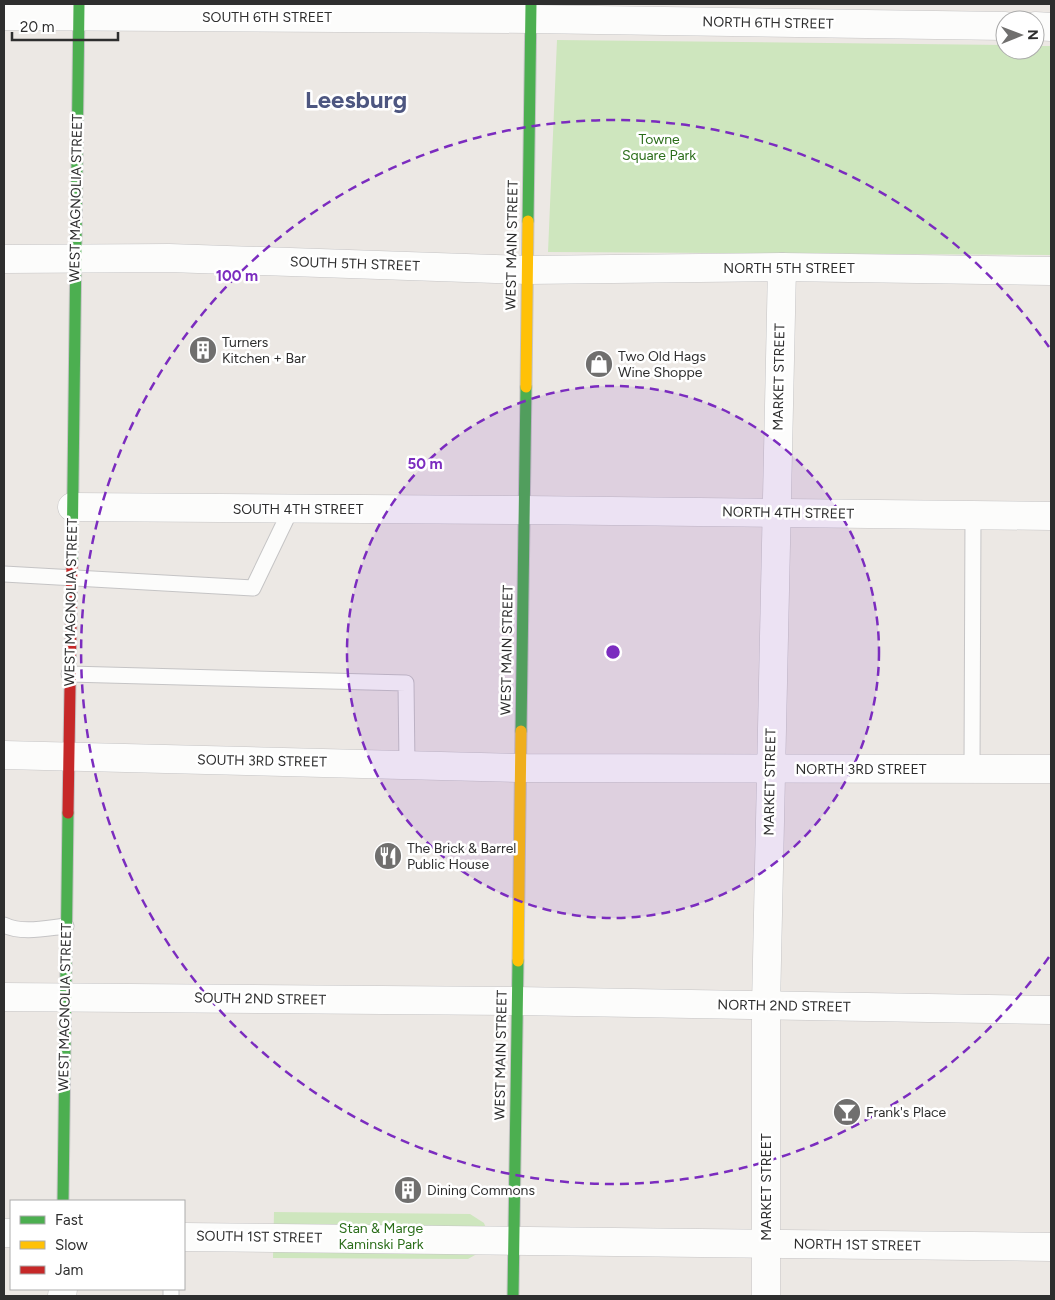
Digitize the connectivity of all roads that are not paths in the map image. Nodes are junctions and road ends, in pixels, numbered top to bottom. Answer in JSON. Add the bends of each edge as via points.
{"nodes":[{"id":1,"x":79,"y":10,"type":"edge"},
{"id":2,"x":181,"y":10,"type":"edge"},
{"id":3,"x":245,"y":10,"type":"edge"},
{"id":4,"x":531,"y":11,"type":"edge"},
{"id":5,"x":788,"y":13,"type":"edge"},
{"id":6,"x":4,"y":16,"type":"edge"},
{"id":7,"x":995,"y":25,"type":"edge"},
{"id":8,"x":76,"y":258,"type":"junction"},
{"id":9,"x":4,"y":259,"type":"edge"},
{"id":10,"x":782,"y":267,"type":"junction"},
{"id":11,"x":527,"y":270,"type":"junction"},
{"id":12,"x":1051,"y":271,"type":"edge"},
{"id":13,"x":72,"y":507,"type":"junction"},
{"id":14,"x":291,"y":509,"type":"junction"},
{"id":15,"x":524,"y":510,"type":"junction"},
{"id":16,"x":776,"y":512,"type":"junction"},
{"id":17,"x":973,"y":516,"type":"junction"},
{"id":18,"x":1051,"y":516,"type":"edge"},
{"id":19,"x":4,"y":574,"type":"edge"},
{"id":20,"x":71,"y":578,"type":"junction"},
{"id":21,"x":70,"y":674,"type":"junction"},
{"id":22,"x":4,"y":755,"type":"edge"},
{"id":23,"x":68,"y":756,"type":"junction"},
{"id":24,"x":407,"y":765,"type":"junction"},
{"id":25,"x":520,"y":768,"type":"junction"},
{"id":26,"x":771,"y":769,"type":"junction"},
{"id":27,"x":1051,"y":769,"type":"edge"},
{"id":28,"x":972,"y":770,"type":"junction"},
{"id":29,"x":4,"y":925,"type":"edge"},
{"id":30,"x":66,"y":926,"type":"junction"},
{"id":31,"x":4,"y":997,"type":"edge"},
{"id":32,"x":65,"y":997,"type":"junction"},
{"id":33,"x":516,"y":1001,"type":"junction"},
{"id":34,"x":766,"y":1006,"type":"junction"},
{"id":35,"x":1051,"y":1010,"type":"edge"},
{"id":36,"x":63,"y":1200,"type":"edge"},
{"id":37,"x":185,"y":1237,"type":"edge"},
{"id":38,"x":514,"y":1240,"type":"junction"},
{"id":39,"x":765,"y":1243,"type":"junction"},
{"id":40,"x":1051,"y":1247,"type":"edge"},
{"id":41,"x":513,"y":1296,"type":"edge"},
{"id":42,"x":766,"y":1296,"type":"edge"}],
"edges":[{"from":1,"to":2,"type":"street","name":"SOUTH 6TH STREET"},
{"from":1,"to":6,"type":"street","name":"SOUTH 6TH STREET"},
{"from":1,"to":8,"type":"main road","name":"WEST MAGNOLIA STREET"},
{"from":2,"to":3,"type":"street","name":"SOUTH 6TH STREET"},
{"from":3,"to":4,"type":"street","name":"SOUTH 6TH STREET"},
{"from":4,"to":5,"type":"street","name":"NORTH 6TH STREET"},
{"from":4,"to":11,"type":"main road","name":"WEST MAIN STREET"},
{"from":5,"to":7,"type":"street","name":"NORTH 6TH STREET"},
{"from":8,"to":9,"type":"street","name":"SOUTH 5TH STREET"},
{"from":8,"to":11,"type":"street","name":"SOUTH 5TH STREET"},
{"from":8,"to":13,"type":"main road","name":"WEST MAGNOLIA STREET"},
{"from":10,"to":11,"type":"street","name":"NORTH 5TH STREET"},
{"from":10,"to":12,"type":"street","name":"NORTH 5TH STREET"},
{"from":10,"to":16,"type":"street","name":"MARKET STREET"},
{"from":11,"to":15,"type":"main road","name":"WEST MAIN STREET"},
{"from":13,"to":14,"type":"street","name":"SOUTH 4TH STREET"},
{"from":13,"to":20,"type":"main road","name":"WEST MAGNOLIA STREET"},
{"from":14,"to":15,"type":"street","name":"SOUTH 4TH STREET"},
{"from":14,"to":20,"type":"lane","via":[[253,588]]},
{"from":15,"to":16,"type":"street","name":"NORTH 4TH STREET"},
{"from":15,"to":25,"type":"main road","name":"WEST MAIN STREET"},
{"from":16,"to":17,"type":"street","name":"NORTH 4TH STREET"},
{"from":16,"to":26,"type":"street","name":"MARKET STREET"},
{"from":17,"to":18,"type":"street","name":"NORTH 4TH STREET"},
{"from":17,"to":28,"type":"lane"},
{"from":19,"to":20,"type":"lane"},
{"from":20,"to":21,"type":"main road","name":"WEST MAGNOLIA STREET"},
{"from":21,"to":23,"type":"main road","name":"WEST MAGNOLIA STREET"},
{"from":21,"to":24,"type":"lane","via":[[406,683]]},
{"from":22,"to":23,"type":"street","name":"SOUTH 3RD STREET"},
{"from":23,"to":24,"type":"street","name":"SOUTH 3RD STREET"},
{"from":23,"to":30,"type":"main road","name":"WEST MAGNOLIA STREET"},
{"from":24,"to":25,"type":"street","name":"SOUTH 3RD STREET"},
{"from":25,"to":26,"type":"street","name":"NORTH 3RD STREET"},
{"from":25,"to":33,"type":"main road","name":"WEST MAIN STREET"},
{"from":26,"to":28,"type":"street","name":"NORTH 3RD STREET"},
{"from":26,"to":34,"type":"street","name":"MARKET STREET"},
{"from":27,"to":28,"type":"street","name":"NORTH 3RD STREET"},
{"from":29,"to":30,"type":"lane","via":[[38,929]]},
{"from":30,"to":32,"type":"main road","name":"WEST MAGNOLIA STREET"},
{"from":31,"to":32,"type":"street","name":"SOUTH 2ND STREET"},
{"from":32,"to":33,"type":"street","name":"SOUTH 2ND STREET"},
{"from":32,"to":36,"type":"main road","name":"WEST MAGNOLIA STREET"},
{"from":33,"to":34,"type":"street","name":"NORTH 2ND STREET"},
{"from":33,"to":38,"type":"main road","name":"WEST MAIN STREET"},
{"from":34,"to":35,"type":"street","name":"NORTH 2ND STREET"},
{"from":34,"to":39,"type":"street","name":"MARKET STREET"},
{"from":37,"to":38,"type":"street","name":"SOUTH 1ST STREET"},
{"from":38,"to":39,"type":"street","name":"NORTH 1ST STREET"},
{"from":38,"to":41,"type":"main road","name":"WEST MAIN STREET"},
{"from":39,"to":40,"type":"street","name":"NORTH 1ST STREET"},
{"from":39,"to":42,"type":"street","name":"MARKET STREET"}]}
